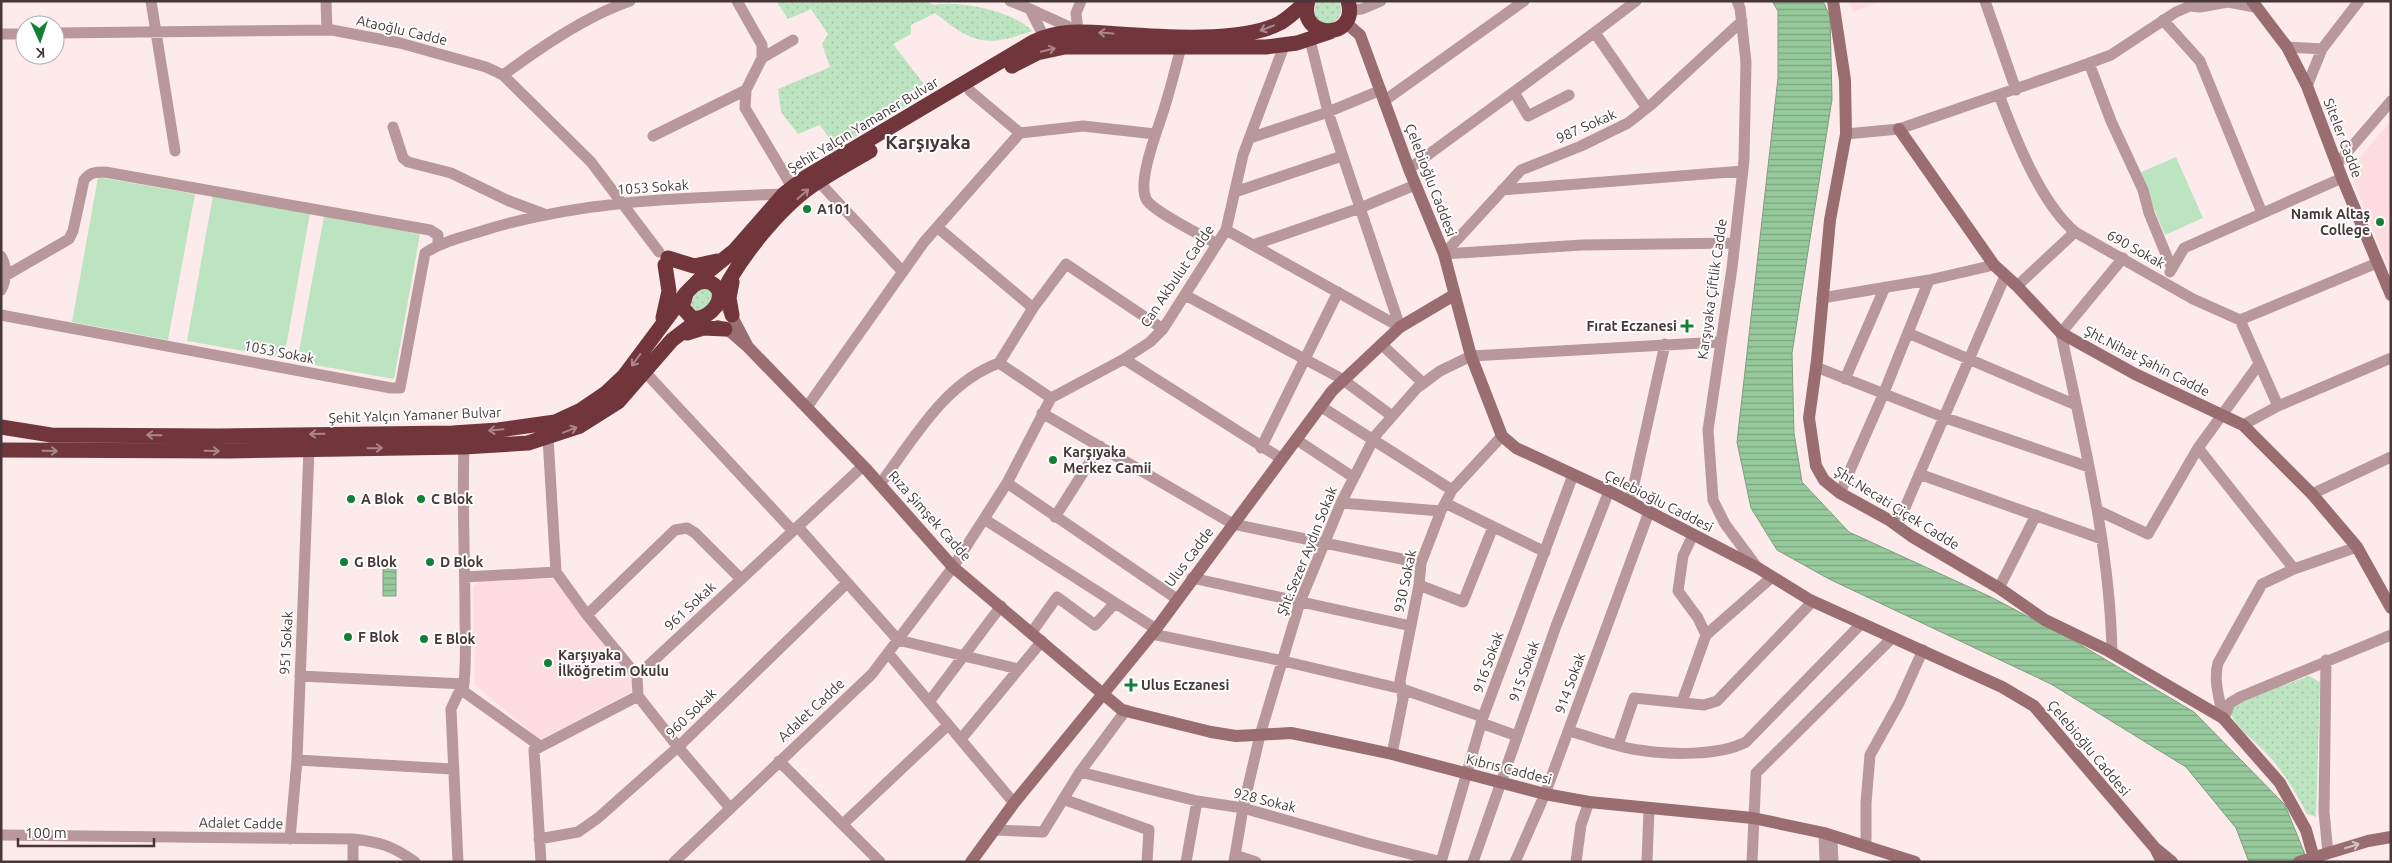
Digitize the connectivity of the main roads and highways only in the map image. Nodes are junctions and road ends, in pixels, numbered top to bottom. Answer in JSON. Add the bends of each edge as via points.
{"nodes":[{"id":1,"x":1308,"y":1,"type":"edge"},
{"id":2,"x":1348,"y":8,"type":"edge"},
{"id":3,"x":1330,"y":32,"type":"junction"},
{"id":4,"x":724,"y":259,"type":"junction"},
{"id":5,"x":738,"y":267,"type":"junction"},
{"id":6,"x":700,"y":299,"type":"junction"},
{"id":7,"x":732,"y":315,"type":"road end"},
{"id":8,"x":724,"y":329,"type":"road end"},
{"id":9,"x":658,"y":330,"type":"junction"},
{"id":10,"x":676,"y":336,"type":"junction"},
{"id":11,"x":1,"y":427,"type":"edge"},
{"id":12,"x":1,"y":450,"type":"edge"}],
"edges":[{"from":1,"to":3,"type":"highway","via":[[1306,11],[1312,24],[1317,29]]},
{"from":1,"to":4,"type":"highway","name":"Şehit Yalçın Yamaner Bulvar","one_way":true,"via":[[1281,22],[1250,34],[1148,36],[1078,30],[1044,36],[806,176]]},
{"from":2,"to":3,"type":"highway","name":"Şehit Yalçın Yamaner Bulvar","via":[[1342,27]]},
{"from":5,"to":3,"type":"highway","name":"Şehit Yalçın Yamaner Bulvar","one_way":true,"via":[[788,208],[819,182],[1028,57],[1056,48],[1284,46]]},
{"from":4,"to":6,"type":"highway","name":"Şehit Yalçın Yamaner Bulvar"},
{"from":4,"to":9,"type":"highway","via":[[694,266],[664,258],[668,304]]},
{"from":5,"to":6,"type":"highway","name":"Şehit Yalçın Yamaner Bulvar"},
{"from":5,"to":7,"type":"highway","via":[[730,290]]},
{"from":6,"to":9,"type":"highway","name":"Şehit Yalçın Yamaner Bulvar"},
{"from":6,"to":10,"type":"highway","name":"Şehit Yalçın Yamaner Bulvar"},
{"from":8,"to":10,"type":"highway","via":[[703,328]]},
{"from":9,"to":11,"type":"highway","name":"Şehit Yalçın Yamaner Bulvar","one_way":true,"via":[[624,376],[606,393],[555,422],[529,426],[453,433],[218,436],[51,435]]},
{"from":12,"to":10,"type":"highway","name":"Şehit Yalçın Yamaner Bulvar","one_way":true,"via":[[464,447],[528,443],[599,416],[618,402]]}]}
